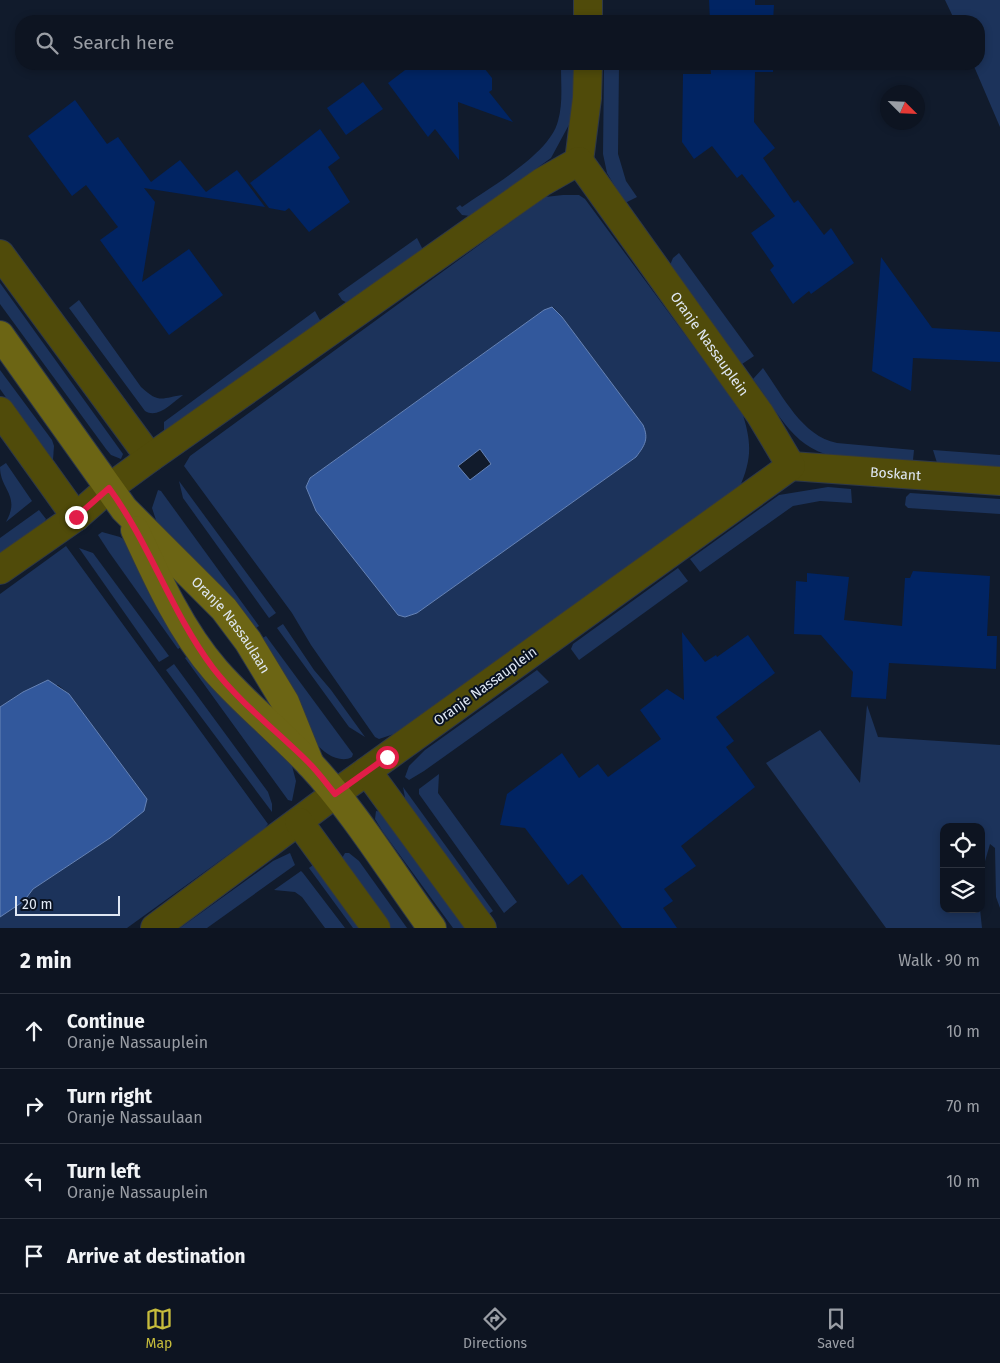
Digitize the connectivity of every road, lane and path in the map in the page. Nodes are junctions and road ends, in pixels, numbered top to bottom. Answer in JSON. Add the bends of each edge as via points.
{"nodes":[{"id":1,"x":588,"y":0,"type":"edge"},
{"id":2,"x":588,"y":15,"type":"edge"},
{"id":3,"x":588,"y":70,"type":"edge"},
{"id":4,"x":579,"y":161,"type":"junction"},
{"id":5,"x":0,"y":254,"type":"edge"},
{"id":6,"x":0,"y":335,"type":"edge"},
{"id":7,"x":0,"y":411,"type":"edge"},
{"id":8,"x":150,"y":458,"type":"junction"},
{"id":9,"x":791,"y":466,"type":"junction"},
{"id":10,"x":1000,"y":480,"type":"edge"},
{"id":11,"x":117,"y":498,"type":"junction"},
{"id":12,"x":76,"y":517,"type":"junction"},
{"id":13,"x":0,"y":570,"type":"edge"},
{"id":14,"x":310,"y":764,"type":"junction"},
{"id":15,"x":367,"y":771,"type":"junction"},
{"id":16,"x":335,"y":794,"type":"junction"},
{"id":17,"x":299,"y":822,"type":"junction"},
{"id":18,"x":155,"y":928,"type":"edge"},
{"id":19,"x":376,"y":928,"type":"edge"},
{"id":20,"x":432,"y":928,"type":"edge"},
{"id":21,"x":482,"y":928,"type":"edge"}],
"edges":[{"from":1,"to":2,"type":"street"},
{"from":3,"to":4,"type":"street"},
{"from":4,"to":8,"type":"street","via":[[534,188]]},
{"from":4,"to":9,"type":"street","name":"Oranje Nassauplein","via":[[760,414]]},
{"from":5,"to":8,"type":"street"},
{"from":6,"to":11,"type":"street","name":"Oranje Nassaulaan"},
{"from":7,"to":12,"type":"street"},
{"from":8,"to":11,"type":"street"},
{"from":9,"to":10,"type":"street","name":"Boskant"},
{"from":9,"to":15,"type":"street","name":"Oranje Nassauplein"},
{"from":11,"to":12,"type":"street"},
{"from":11,"to":14,"type":"street","name":"Oranje Nassaulaan","via":[[186,630],[214,670]]},
{"from":11,"to":14,"type":"street","name":"Oranje Nassaulaan","via":[[224,609],[248,641],[285,702]]},
{"from":12,"to":13,"type":"street"},
{"from":14,"to":16,"type":"street","name":"Oranje Nassaulaan"},
{"from":15,"to":16,"type":"street","name":"Oranje Nassauplein"},
{"from":15,"to":21,"type":"street"},
{"from":16,"to":17,"type":"street","name":"Oranje Nassauplein"},
{"from":16,"to":20,"type":"street","name":"Oranje Nassaulaan"},
{"from":17,"to":18,"type":"street","name":"Oranje Nassauplein"},
{"from":17,"to":19,"type":"street"}]}
